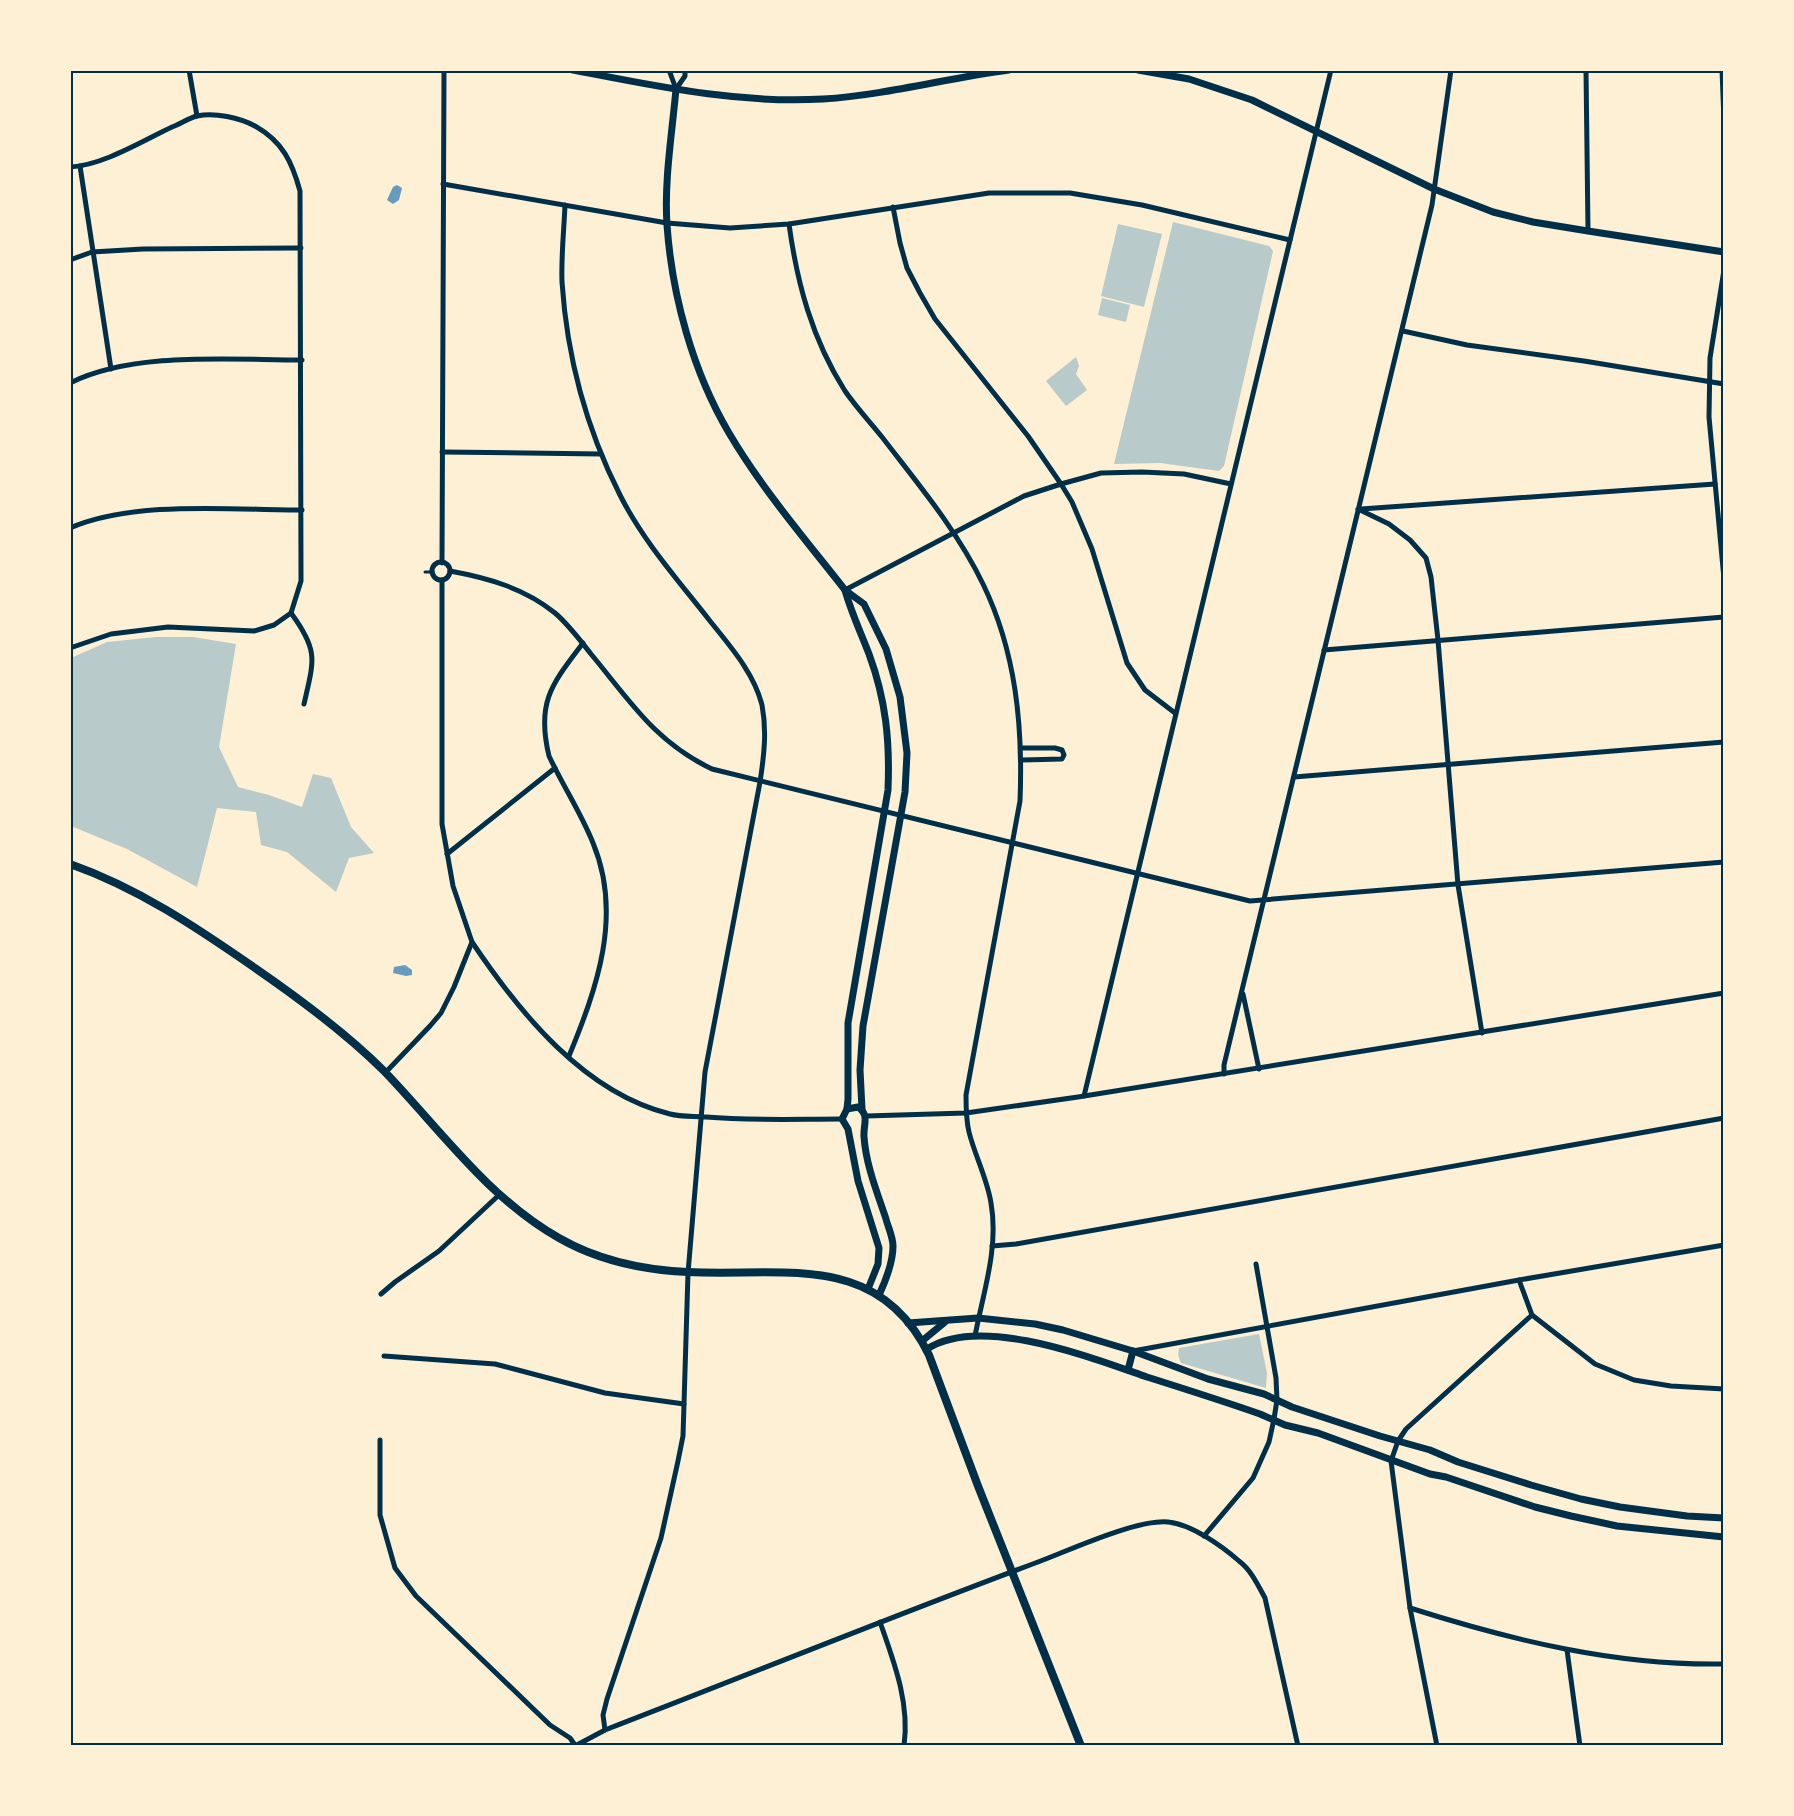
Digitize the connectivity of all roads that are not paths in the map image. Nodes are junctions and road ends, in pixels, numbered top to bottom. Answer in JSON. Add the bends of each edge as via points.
{"nodes":[{"id":1,"x":189,"y":70,"type":"edge"},
{"id":2,"x":444,"y":70,"type":"edge"},
{"id":3,"x":573,"y":70,"type":"edge"},
{"id":4,"x":669,"y":70,"type":"edge"},
{"id":5,"x":685,"y":70,"type":"edge"},
{"id":6,"x":1009,"y":70,"type":"edge"},
{"id":7,"x":1138,"y":70,"type":"edge"},
{"id":8,"x":1331,"y":70,"type":"edge"},
{"id":9,"x":1451,"y":70,"type":"edge"},
{"id":10,"x":1586,"y":70,"type":"edge"},
{"id":11,"x":1722,"y":70,"type":"edge"},
{"id":12,"x":1004,"y":71,"type":"edge"},
{"id":13,"x":676,"y":89,"type":"junction"},
{"id":14,"x":197,"y":116,"type":"junction"},
{"id":15,"x":1724,"y":121,"type":"edge"},
{"id":16,"x":1317,"y":132,"type":"junction"},
{"id":17,"x":80,"y":166,"type":"junction"},
{"id":18,"x":70,"y":167,"type":"edge"},
{"id":19,"x":443,"y":184,"type":"junction"},
{"id":20,"x":1434,"y":189,"type":"junction"},
{"id":21,"x":565,"y":205,"type":"junction"},
{"id":22,"x":893,"y":207,"type":"junction"},
{"id":23,"x":667,"y":223,"type":"junction"},
{"id":24,"x":789,"y":224,"type":"junction"},
{"id":25,"x":1588,"y":231,"type":"junction"},
{"id":26,"x":1290,"y":240,"type":"junction"},
{"id":27,"x":301,"y":248,"type":"junction"},
{"id":28,"x":92,"y":252,"type":"junction"},
{"id":29,"x":1724,"y":252,"type":"edge"},
{"id":30,"x":70,"y":260,"type":"edge"},
{"id":31,"x":1724,"y":270,"type":"edge"},
{"id":32,"x":1403,"y":331,"type":"junction"},
{"id":33,"x":302,"y":360,"type":"junction"},
{"id":34,"x":111,"y":369,"type":"junction"},
{"id":35,"x":1710,"y":382,"type":"junction"},
{"id":36,"x":70,"y":383,"type":"edge"},
{"id":37,"x":1724,"y":384,"type":"edge"},
{"id":38,"x":442,"y":452,"type":"junction"},
{"id":39,"x":601,"y":454,"type":"junction"},
{"id":40,"x":1061,"y":484,"type":"junction"},
{"id":41,"x":1231,"y":484,"type":"junction"},
{"id":42,"x":1715,"y":484,"type":"junction"},
{"id":43,"x":302,"y":510,"type":"junction"},
{"id":44,"x":1358,"y":510,"type":"junction"},
{"id":45,"x":70,"y":528,"type":"edge"},
{"id":46,"x":954,"y":533,"type":"junction"},
{"id":47,"x":442,"y":563,"type":"junction"},
{"id":48,"x":450,"y":571,"type":"junction"},
{"id":49,"x":424,"y":572,"type":"dead end"},
{"id":50,"x":433,"y":572,"type":"junction"},
{"id":51,"x":1724,"y":579,"type":"edge"},
{"id":52,"x":442,"y":580,"type":"junction"},
{"id":53,"x":845,"y":590,"type":"junction"},
{"id":54,"x":291,"y":613,"type":"junction"},
{"id":55,"x":1724,"y":617,"type":"edge"},
{"id":56,"x":1438,"y":640,"type":"junction"},
{"id":57,"x":583,"y":643,"type":"junction"},
{"id":58,"x":70,"y":648,"type":"edge"},
{"id":59,"x":1324,"y":650,"type":"junction"},
{"id":60,"x":304,"y":704,"type":"dead end"},
{"id":61,"x":1175,"y":713,"type":"junction"},
{"id":62,"x":1724,"y":742,"type":"edge"},
{"id":63,"x":1021,"y":748,"type":"junction"},
{"id":64,"x":1022,"y":760,"type":"junction"},
{"id":65,"x":1448,"y":765,"type":"junction"},
{"id":66,"x":555,"y":768,"type":"junction"},
{"id":67,"x":1294,"y":777,"type":"junction"},
{"id":68,"x":760,"y":782,"type":"junction"},
{"id":69,"x":884,"y":811,"type":"junction"},
{"id":70,"x":901,"y":815,"type":"junction"},
{"id":71,"x":1012,"y":843,"type":"junction"},
{"id":72,"x":447,"y":854,"type":"junction"},
{"id":73,"x":1724,"y":862,"type":"edge"},
{"id":74,"x":70,"y":864,"type":"edge"},
{"id":75,"x":1137,"y":873,"type":"junction"},
{"id":76,"x":1458,"y":885,"type":"junction"},
{"id":77,"x":1265,"y":900,"type":"junction"},
{"id":78,"x":472,"y":942,"type":"junction"},
{"id":79,"x":1242,"y":990,"type":"junction"},
{"id":80,"x":1724,"y":993,"type":"edge"},
{"id":81,"x":1482,"y":1033,"type":"junction"},
{"id":82,"x":569,"y":1056,"type":"junction"},
{"id":83,"x":1258,"y":1069,"type":"junction"},
{"id":84,"x":385,"y":1073,"type":"junction"},
{"id":85,"x":1224,"y":1074,"type":"junction"},
{"id":86,"x":1084,"y":1096,"type":"junction"},
{"id":87,"x":847,"y":1109,"type":"junction"},
{"id":88,"x":966,"y":1113,"type":"junction"},
{"id":89,"x":700,"y":1117,"type":"junction"},
{"id":90,"x":864,"y":1117,"type":"junction"},
{"id":91,"x":1724,"y":1118,"type":"edge"},
{"id":92,"x":842,"y":1119,"type":"junction"},
{"id":93,"x":848,"y":1129,"type":"junction"},
{"id":94,"x":500,"y":1194,"type":"junction"},
{"id":95,"x":992,"y":1245,"type":"junction"},
{"id":96,"x":1724,"y":1245,"type":"edge"},
{"id":97,"x":1714,"y":1247,"type":"junction"},
{"id":98,"x":1724,"y":1251,"type":"edge"},
{"id":99,"x":1256,"y":1264,"type":"dead end"},
{"id":100,"x":688,"y":1272,"type":"junction"},
{"id":101,"x":1519,"y":1280,"type":"junction"},
{"id":102,"x":868,"y":1289,"type":"junction"},
{"id":103,"x":381,"y":1294,"type":"dead end"},
{"id":104,"x":879,"y":1295,"type":"junction"},
{"id":105,"x":1532,"y":1315,"type":"junction"},
{"id":106,"x":978,"y":1318,"type":"junction"},
{"id":107,"x":947,"y":1321,"type":"junction"},
{"id":108,"x":908,"y":1323,"type":"junction"},
{"id":109,"x":1268,"y":1325,"type":"junction"},
{"id":110,"x":975,"y":1336,"type":"junction"},
{"id":111,"x":922,"y":1341,"type":"junction"},
{"id":112,"x":927,"y":1349,"type":"junction"},
{"id":113,"x":1133,"y":1351,"type":"junction"},
{"id":114,"x":384,"y":1356,"type":"dead end"},
{"id":115,"x":1128,"y":1370,"type":"junction"},
{"id":116,"x":1724,"y":1389,"type":"edge"},
{"id":117,"x":1277,"y":1400,"type":"junction"},
{"id":118,"x":684,"y":1404,"type":"junction"},
{"id":119,"x":1274,"y":1419,"type":"junction"},
{"id":120,"x":380,"y":1440,"type":"dead end"},
{"id":121,"x":1398,"y":1441,"type":"junction"},
{"id":122,"x":1391,"y":1461,"type":"junction"},
{"id":123,"x":1724,"y":1518,"type":"edge"},
{"id":124,"x":1204,"y":1536,"type":"junction"},
{"id":125,"x":1724,"y":1537,"type":"edge"},
{"id":126,"x":1012,"y":1572,"type":"junction"},
{"id":127,"x":1410,"y":1608,"type":"junction"},
{"id":128,"x":880,"y":1622,"type":"junction"},
{"id":129,"x":1568,"y":1650,"type":"junction"},
{"id":130,"x":1724,"y":1664,"type":"edge"},
{"id":131,"x":605,"y":1730,"type":"junction"},
{"id":132,"x":575,"y":1745,"type":"edge"},
{"id":133,"x":904,"y":1746,"type":"edge"},
{"id":134,"x":1081,"y":1746,"type":"edge"},
{"id":135,"x":1298,"y":1746,"type":"edge"},
{"id":136,"x":1437,"y":1746,"type":"edge"},
{"id":137,"x":1580,"y":1746,"type":"edge"}],
"edges":[{"from":1,"to":14,"type":"street"},
{"from":2,"to":19,"type":"street"},
{"from":3,"to":13,"type":"street"},
{"from":4,"to":13,"type":"street"},
{"from":5,"to":13,"type":"street"},
{"from":6,"to":12,"type":"street"},
{"from":7,"to":16,"type":"street","via":[[1232,92]]},
{"from":8,"to":16,"type":"street"},
{"from":9,"to":20,"type":"street"},
{"from":10,"to":25,"type":"street"},
{"from":11,"to":15,"type":"street"},
{"from":12,"to":13,"type":"street","via":[[824,99],[752,99]]},
{"from":13,"to":23,"type":"street"},
{"from":14,"to":17,"type":"street","via":[[100,161]]},
{"from":14,"to":27,"type":"street","via":[[245,121],[266,132],[283,149],[294,166],[300,191]]},
{"from":16,"to":20,"type":"street"},
{"from":16,"to":26,"type":"street"},
{"from":17,"to":18,"type":"street"},
{"from":17,"to":28,"type":"street"},
{"from":19,"to":21,"type":"street"},
{"from":19,"to":38,"type":"street"},
{"from":20,"to":25,"type":"street","via":[[1512,217]]},
{"from":20,"to":32,"type":"street"},
{"from":21,"to":23,"type":"street"},
{"from":21,"to":39,"type":"street","via":[[562,280],[568,341],[585,411]]},
{"from":22,"to":24,"type":"street"},
{"from":22,"to":26,"type":"street","via":[[989,193],[1070,194],[1142,205]]},
{"from":22,"to":40,"type":"street","via":[[905,260],[935,319]]},
{"from":23,"to":24,"type":"street","via":[[729,228]]},
{"from":23,"to":53,"type":"street","via":[[683,318],[714,403],[756,475]]},
{"from":24,"to":46,"type":"street","via":[[801,292],[826,358],[846,392]]},
{"from":25,"to":29,"type":"street"},
{"from":26,"to":41,"type":"street"},
{"from":27,"to":28,"type":"street"},
{"from":27,"to":33,"type":"street"},
{"from":28,"to":30,"type":"street"},
{"from":28,"to":34,"type":"street"},
{"from":31,"to":35,"type":"street"},
{"from":32,"to":35,"type":"street","via":[[1467,345]]},
{"from":32,"to":44,"type":"street"},
{"from":33,"to":34,"type":"street","via":[[167,361]]},
{"from":33,"to":43,"type":"street"},
{"from":34,"to":36,"type":"street"},
{"from":35,"to":37,"type":"street"},
{"from":35,"to":42,"type":"street"},
{"from":38,"to":39,"type":"street"},
{"from":38,"to":47,"type":"street"},
{"from":39,"to":68,"type":"street","via":[[645,538],[738,656],[753,681],[765,726]]},
{"from":40,"to":41,"type":"street","via":[[1101,473],[1142,472],[1184,474]]},
{"from":40,"to":46,"type":"street","via":[[1024,496]]},
{"from":40,"to":61,"type":"street","via":[[1092,549],[1127,663],[1145,690]]},
{"from":41,"to":61,"type":"street"},
{"from":42,"to":44,"type":"street"},
{"from":42,"to":51,"type":"street"},
{"from":43,"to":45,"type":"street","via":[[160,510],[109,516]]},
{"from":43,"to":54,"type":"street","via":[[301,581]]},
{"from":44,"to":56,"type":"street","via":[[1389,524],[1426,558]]},
{"from":44,"to":59,"type":"street"},
{"from":46,"to":53,"type":"street"},
{"from":46,"to":63,"type":"street","via":[[983,584],[1005,640],[1017,696]]},
{"from":47,"to":48,"type":"street"},
{"from":47,"to":50,"type":"street","via":[[435,565]]},
{"from":48,"to":52,"type":"street"},
{"from":48,"to":57,"type":"street","via":[[482,577],[523,592],[556,613]]},
{"from":49,"to":50,"type":"lane"},
{"from":50,"to":52,"type":"street"},
{"from":52,"to":72,"type":"street","via":[[441,805]]},
{"from":53,"to":69,"type":"street","via":[[885,710],[890,753]]},
{"from":53,"to":70,"type":"street","via":[[864,604],[886,649],[900,697],[907,753]]},
{"from":54,"to":58,"type":"street","via":[[254,632],[168,627],[111,634]]},
{"from":54,"to":60,"type":"street","via":[[305,632],[312,655]]},
{"from":55,"to":56,"type":"street"},
{"from":56,"to":59,"type":"street"},
{"from":56,"to":65,"type":"street"},
{"from":57,"to":66,"type":"street","via":[[551,688],[545,712],[545,741]]},
{"from":57,"to":68,"type":"street","via":[[653,729],[672,746],[712,769]]},
{"from":59,"to":67,"type":"street"},
{"from":61,"to":75,"type":"street"},
{"from":62,"to":65,"type":"street"},
{"from":63,"to":64,"type":"street"},
{"from":63,"to":64,"type":"street","via":[[1055,748],[1064,755],[1062,759]]},
{"from":64,"to":71,"type":"street"},
{"from":65,"to":67,"type":"street"},
{"from":65,"to":76,"type":"street"},
{"from":66,"to":72,"type":"street"},
{"from":66,"to":82,"type":"street","via":[[594,845],[607,907],[601,967]]},
{"from":67,"to":77,"type":"street"},
{"from":68,"to":69,"type":"street"},
{"from":68,"to":89,"type":"street","via":[[705,1072]]},
{"from":69,"to":70,"type":"street"},
{"from":69,"to":87,"type":"street","via":[[848,1023]]},
{"from":70,"to":71,"type":"street"},
{"from":70,"to":90,"type":"street","via":[[863,1026],[860,1070]]},
{"from":71,"to":75,"type":"street"},
{"from":71,"to":88,"type":"street","via":[[966,1095]]},
{"from":72,"to":78,"type":"street"},
{"from":73,"to":76,"type":"street"},
{"from":74,"to":84,"type":"main road","via":[[125,886],[186,921],[315,1011]]},
{"from":75,"to":77,"type":"street","via":[[1250,901]]},
{"from":75,"to":86,"type":"street"},
{"from":76,"to":77,"type":"street"},
{"from":76,"to":81,"type":"street"},
{"from":77,"to":79,"type":"street"},
{"from":78,"to":82,"type":"street","via":[[526,1014]]},
{"from":78,"to":84,"type":"street","via":[[441,1013]]},
{"from":79,"to":83,"type":"street"},
{"from":79,"to":85,"type":"street"},
{"from":80,"to":81,"type":"street"},
{"from":81,"to":83,"type":"street"},
{"from":82,"to":89,"type":"street","via":[[629,1101],[671,1115]]},
{"from":83,"to":85,"type":"street"},
{"from":84,"to":94,"type":"main road"},
{"from":85,"to":86,"type":"street"},
{"from":86,"to":88,"type":"street"},
{"from":87,"to":90,"type":"street","via":[[854,1107]]},
{"from":87,"to":92,"type":"street"},
{"from":88,"to":90,"type":"street"},
{"from":88,"to":95,"type":"street","via":[[991,1202]]},
{"from":89,"to":92,"type":"street"},
{"from":89,"to":100,"type":"street"},
{"from":90,"to":93,"type":"street","via":[[859,1129]]},
{"from":90,"to":104,"type":"street","via":[[872,1177],[893,1244],[888,1275]]},
{"from":91,"to":95,"type":"street","via":[[1016,1245]]},
{"from":92,"to":93,"type":"street"},
{"from":93,"to":102,"type":"street","via":[[858,1181],[879,1248],[878,1264]]},
{"from":94,"to":100,"type":"main road","via":[[540,1227],[593,1255],[634,1266]]},
{"from":94,"to":103,"type":"street","via":[[439,1251]]},
{"from":95,"to":106,"type":"street"},
{"from":96,"to":97,"type":"street"},
{"from":97,"to":98,"type":"street"},
{"from":97,"to":101,"type":"street"},
{"from":99,"to":109,"type":"street"},
{"from":100,"to":102,"type":"main road","via":[[811,1273]]},
{"from":100,"to":118,"type":"street"},
{"from":101,"to":105,"type":"street"},
{"from":101,"to":109,"type":"street"},
{"from":102,"to":104,"type":"main road"},
{"from":104,"to":108,"type":"main road"},
{"from":105,"to":116,"type":"street","via":[[1595,1364],[1634,1380]]},
{"from":105,"to":121,"type":"street","via":[[1406,1429]]},
{"from":106,"to":107,"type":"street"},
{"from":106,"to":110,"type":"street"},
{"from":106,"to":113,"type":"street","via":[[1035,1324]]},
{"from":107,"to":108,"type":"street"},
{"from":107,"to":111,"type":"street"},
{"from":108,"to":111,"type":"main road"},
{"from":109,"to":113,"type":"street"},
{"from":109,"to":117,"type":"street"},
{"from":110,"to":112,"type":"street","via":[[951,1338]]},
{"from":110,"to":115,"type":"street","via":[[1058,1347]]},
{"from":111,"to":112,"type":"main road"},
{"from":112,"to":126,"type":"main road"},
{"from":113,"to":115,"type":"street"},
{"from":113,"to":117,"type":"street"},
{"from":114,"to":118,"type":"street","via":[[495,1364],[606,1393]]},
{"from":115,"to":119,"type":"street"},
{"from":117,"to":119,"type":"street"},
{"from":117,"to":121,"type":"street"},
{"from":118,"to":131,"type":"street","via":[[678,1461],[662,1538],[607,1699]]},
{"from":119,"to":122,"type":"street"},
{"from":119,"to":124,"type":"street","via":[[1269,1442],[1253,1478]]},
{"from":120,"to":132,"type":"street","via":[[380,1515],[396,1568],[416,1596]]},
{"from":121,"to":122,"type":"street"},
{"from":121,"to":123,"type":"street","via":[[1581,1499],[1655,1512]]},
{"from":122,"to":125,"type":"street","via":[[1570,1516],[1650,1531]]},
{"from":122,"to":127,"type":"street"},
{"from":124,"to":126,"type":"street","via":[[1184,1525],[1143,1523]]},
{"from":124,"to":135,"type":"street","via":[[1240,1561],[1265,1598]]},
{"from":126,"to":128,"type":"street"},
{"from":126,"to":134,"type":"main road"},
{"from":127,"to":129,"type":"street","via":[[1478,1630]]},
{"from":127,"to":136,"type":"street"},
{"from":128,"to":131,"type":"street"},
{"from":128,"to":133,"type":"street","via":[[904,1699]]},
{"from":129,"to":130,"type":"street","via":[[1634,1660]]},
{"from":129,"to":137,"type":"street"},
{"from":131,"to":132,"type":"street"}]}
